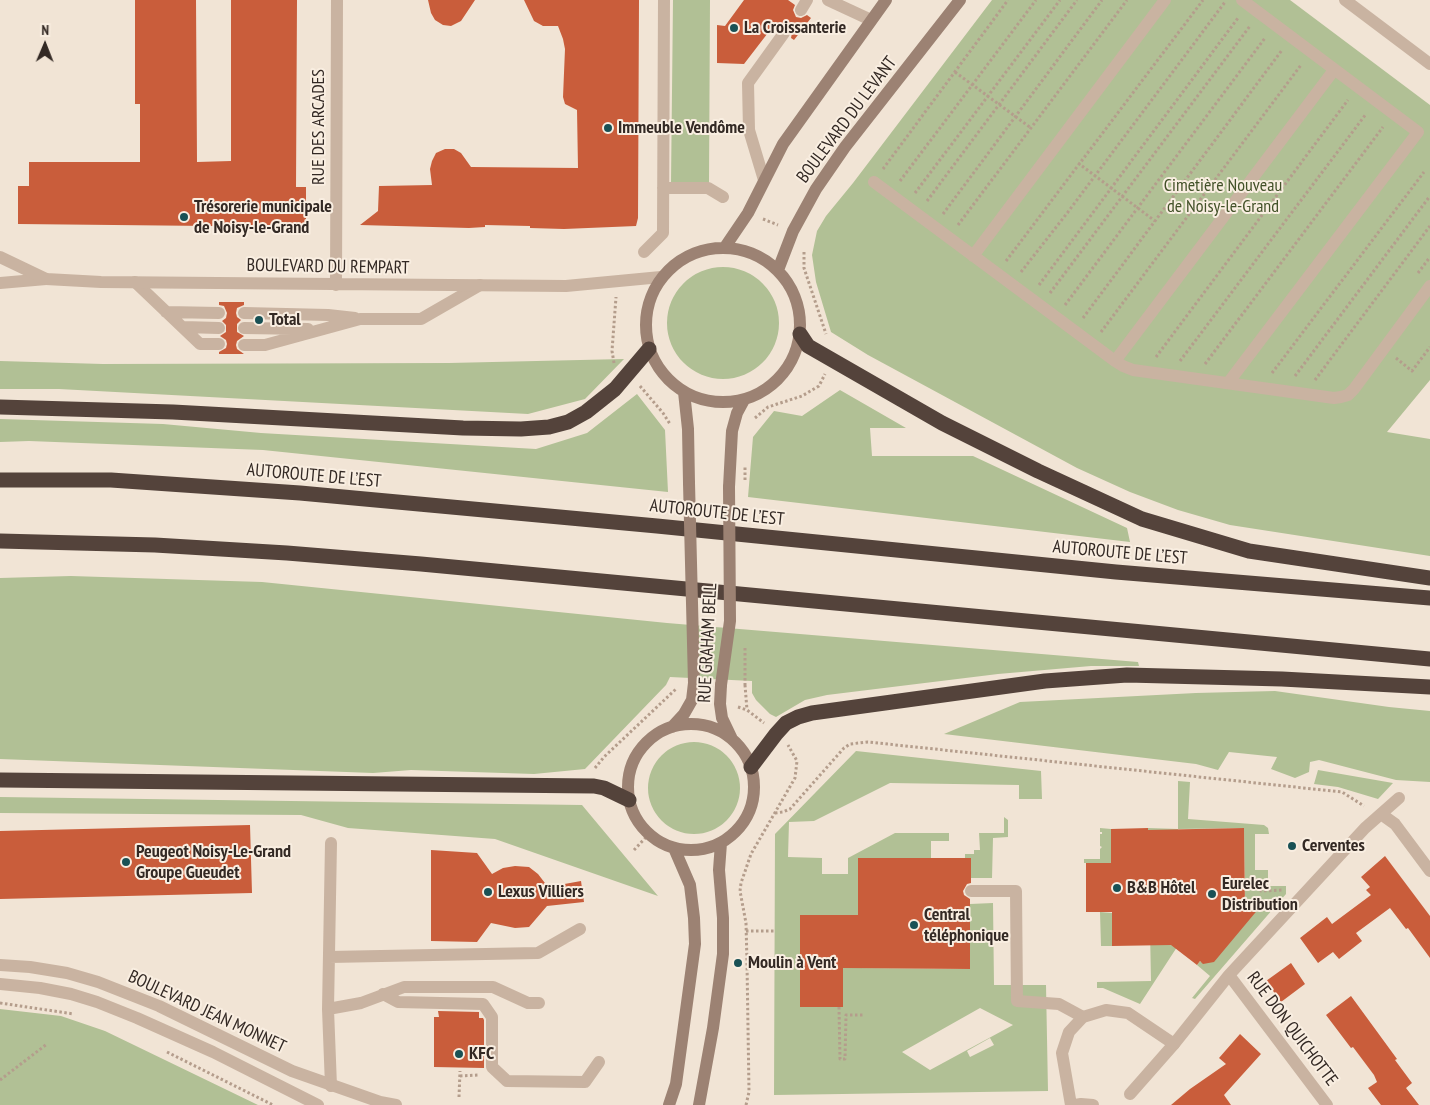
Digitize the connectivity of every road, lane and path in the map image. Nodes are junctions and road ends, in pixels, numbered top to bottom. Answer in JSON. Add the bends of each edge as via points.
{"nodes":[{"id":1,"x":337,"y":0,"type":"edge"},
{"id":2,"x":664,"y":0,"type":"edge"},
{"id":3,"x":828,"y":0,"type":"edge"},
{"id":4,"x":886,"y":0,"type":"edge"},
{"id":5,"x":960,"y":0,"type":"edge"},
{"id":6,"x":1008,"y":0,"type":"edge"},
{"id":7,"x":1036,"y":0,"type":"edge"},
{"id":8,"x":1060,"y":0,"type":"edge"},
{"id":9,"x":1077,"y":0,"type":"edge"},
{"id":10,"x":1102,"y":0,"type":"edge"},
{"id":11,"x":1127,"y":0,"type":"edge"},
{"id":12,"x":1165,"y":0,"type":"edge"},
{"id":13,"x":1202,"y":0,"type":"edge"},
{"id":14,"x":1226,"y":0,"type":"edge"},
{"id":15,"x":1345,"y":0,"type":"edge"},
{"id":16,"x":1245,"y":2,"type":"edge"},
{"id":17,"x":1260,"y":14,"type":"junction"},
{"id":18,"x":871,"y":20,"type":"junction"},
{"id":19,"x":1275,"y":25,"type":"junction"},
{"id":20,"x":784,"y":33,"type":"dead end"},
{"id":21,"x":1292,"y":38,"type":"junction"},
{"id":22,"x":1311,"y":52,"type":"junction"},
{"id":23,"x":1430,"y":64,"type":"edge"},
{"id":24,"x":1334,"y":70,"type":"junction"},
{"id":25,"x":955,"y":72,"type":"junction"},
{"id":26,"x":972,"y":85,"type":"junction"},
{"id":27,"x":1358,"y":88,"type":"junction"},
{"id":28,"x":988,"y":96,"type":"junction"},
{"id":29,"x":1376,"y":101,"type":"junction"},
{"id":30,"x":999,"y":104,"type":"junction"},
{"id":31,"x":1393,"y":114,"type":"junction"},
{"id":32,"x":1015,"y":117,"type":"junction"},
{"id":33,"x":1031,"y":128,"type":"junction"},
{"id":34,"x":1078,"y":164,"type":"junction"},
{"id":35,"x":1424,"y":172,"type":"dead end"},
{"id":36,"x":1094,"y":176,"type":"junction"},
{"id":37,"x":764,"y":180,"type":"junction"},
{"id":38,"x":874,"y":182,"type":"joint"},
{"id":39,"x":663,"y":188,"type":"junction"},
{"id":40,"x":1112,"y":189,"type":"junction"},
{"id":41,"x":891,"y":194,"type":"junction"},
{"id":42,"x":1430,"y":196,"type":"edge"},
{"id":43,"x":722,"y":197,"type":"dead end"},
{"id":44,"x":1123,"y":197,"type":"junction"},
{"id":45,"x":906,"y":205,"type":"junction"},
{"id":46,"x":1138,"y":208,"type":"junction"},
{"id":47,"x":748,"y":212,"type":"junction"},
{"id":48,"x":918,"y":214,"type":"junction"},
{"id":49,"x":1155,"y":221,"type":"junction"},
{"id":50,"x":934,"y":226,"type":"junction"},
{"id":51,"x":1430,"y":226,"type":"edge"},
{"id":52,"x":793,"y":232,"type":"junction"},
{"id":53,"x":949,"y":238,"type":"junction"},
{"id":54,"x":725,"y":247,"type":"junction"},
{"id":55,"x":644,"y":252,"type":"dead end"},
{"id":56,"x":972,"y":256,"type":"junction"},
{"id":57,"x":0,"y":257,"type":"edge"},
{"id":58,"x":778,"y":270,"type":"junction"},
{"id":59,"x":997,"y":273,"type":"junction"},
{"id":60,"x":661,"y":276,"type":"junction"},
{"id":61,"x":46,"y":279,"type":"junction"},
{"id":62,"x":135,"y":282,"type":"junction"},
{"id":63,"x":0,"y":283,"type":"edge"},
{"id":64,"x":336,"y":285,"type":"junction"},
{"id":65,"x":1012,"y":285,"type":"junction"},
{"id":66,"x":480,"y":286,"type":"junction"},
{"id":67,"x":1430,"y":286,"type":"edge"},
{"id":68,"x":1030,"y":298,"type":"junction"},
{"id":69,"x":1041,"y":306,"type":"junction"},
{"id":70,"x":166,"y":312,"type":"junction"},
{"id":71,"x":219,"y":313,"type":"dead end"},
{"id":72,"x":244,"y":313,"type":"dead end"},
{"id":73,"x":1056,"y":318,"type":"junction"},
{"id":74,"x":360,"y":319,"type":"junction"},
{"id":75,"x":183,"y":327,"type":"junction"},
{"id":76,"x":219,"y":328,"type":"dead end"},
{"id":77,"x":244,"y":328,"type":"dead end"},
{"id":78,"x":323,"y":329,"type":"junction"},
{"id":79,"x":1074,"y":331,"type":"junction"},
{"id":80,"x":800,"y":334,"type":"junction"},
{"id":81,"x":219,"y":344,"type":"dead end"},
{"id":82,"x":244,"y":345,"type":"dead end"},
{"id":83,"x":1092,"y":345,"type":"junction"},
{"id":84,"x":1430,"y":347,"type":"edge"},
{"id":85,"x":649,"y":349,"type":"junction"},
{"id":86,"x":1395,"y":358,"type":"dead end"},
{"id":87,"x":1115,"y":361,"type":"junction"},
{"id":88,"x":1144,"y":371,"type":"junction"},
{"id":89,"x":1169,"y":375,"type":"junction"},
{"id":90,"x":1194,"y":378,"type":"junction"},
{"id":91,"x":1228,"y":383,"type":"junction"},
{"id":92,"x":1260,"y":388,"type":"junction"},
{"id":93,"x":1284,"y":391,"type":"junction"},
{"id":94,"x":684,"y":392,"type":"junction"},
{"id":95,"x":1305,"y":394,"type":"junction"},
{"id":96,"x":744,"y":400,"type":"junction"},
{"id":97,"x":0,"y":407,"type":"edge"},
{"id":98,"x":0,"y":480,"type":"edge"},
{"id":99,"x":0,"y":541,"type":"edge"},
{"id":100,"x":1430,"y":578,"type":"edge"},
{"id":101,"x":1430,"y":598,"type":"edge"},
{"id":102,"x":1430,"y":659,"type":"edge"},
{"id":103,"x":745,"y":685,"type":"dead end"},
{"id":104,"x":675,"y":686,"type":"dead end"},
{"id":105,"x":1430,"y":687,"type":"edge"},
{"id":106,"x":672,"y":727,"type":"junction"},
{"id":107,"x":769,"y":728,"type":"dead end"},
{"id":108,"x":732,"y":739,"type":"junction"},
{"id":109,"x":786,"y":743,"type":"dead end"},
{"id":110,"x":751,"y":767,"type":"junction"},
{"id":111,"x":594,"y":773,"type":"dead end"},
{"id":112,"x":0,"y":780,"type":"edge"},
{"id":113,"x":1399,"y":798,"type":"dead end"},
{"id":114,"x":630,"y":800,"type":"junction"},
{"id":115,"x":775,"y":813,"type":"junction"},
{"id":116,"x":1381,"y":814,"type":"junction"},
{"id":117,"x":649,"y":834,"type":"junction"},
{"id":118,"x":331,"y":843,"type":"dead end"},
{"id":119,"x":721,"y":843,"type":"junction"},
{"id":120,"x":674,"y":848,"type":"junction"},
{"id":121,"x":634,"y":850,"type":"dead end"},
{"id":122,"x":1430,"y":871,"type":"edge"},
{"id":123,"x":1245,"y":880,"type":"dead end"},
{"id":124,"x":1286,"y":890,"type":"dead end"},
{"id":125,"x":971,"y":891,"type":"dead end"},
{"id":126,"x":580,"y":929,"type":"dead end"},
{"id":127,"x":774,"y":930,"type":"dead end"},
{"id":128,"x":746,"y":931,"type":"junction"},
{"id":129,"x":329,"y":957,"type":"junction"},
{"id":130,"x":0,"y":965,"type":"edge"},
{"id":131,"x":1229,"y":975,"type":"junction"},
{"id":132,"x":0,"y":984,"type":"edge"},
{"id":133,"x":382,"y":994,"type":"junction"},
{"id":134,"x":0,"y":1003,"type":"edge"},
{"id":135,"x":539,"y":1003,"type":"dead end"},
{"id":136,"x":839,"y":1007,"type":"dead end"},
{"id":137,"x":328,"y":1009,"type":"junction"},
{"id":138,"x":863,"y":1015,"type":"dead end"},
{"id":139,"x":82,"y":1017,"type":"dead end"},
{"id":140,"x":1083,"y":1018,"type":"junction"},
{"id":141,"x":47,"y":1044,"type":"dead end"},
{"id":142,"x":1174,"y":1044,"type":"junction"},
{"id":143,"x":167,"y":1052,"type":"dead end"},
{"id":144,"x":599,"y":1062,"type":"dead end"},
{"id":145,"x":460,"y":1071,"type":"dead end"},
{"id":146,"x":0,"y":1080,"type":"edge"},
{"id":147,"x":331,"y":1086,"type":"junction"},
{"id":148,"x":1130,"y":1094,"type":"dead end"},
{"id":149,"x":460,"y":1097,"type":"dead end"},
{"id":150,"x":273,"y":1105,"type":"edge"},
{"id":151,"x":318,"y":1105,"type":"edge"},
{"id":152,"x":396,"y":1105,"type":"edge"},
{"id":153,"x":670,"y":1105,"type":"edge"},
{"id":154,"x":699,"y":1105,"type":"edge"},
{"id":155,"x":746,"y":1105,"type":"edge"},
{"id":156,"x":1071,"y":1105,"type":"edge"},
{"id":157,"x":1075,"y":1105,"type":"edge"},
{"id":158,"x":1093,"y":1105,"type":"edge"},
{"id":159,"x":1327,"y":1105,"type":"edge"}],
"edges":[{"from":1,"to":64,"type":"street","name":"RUE DES ARCADES"},
{"from":2,"to":39,"type":"street"},
{"from":3,"to":18,"type":"street"},
{"from":4,"to":18,"type":"main road","name":"BOULEVARD DU LEVANT"},
{"from":5,"to":52,"type":"main road","name":"BOULEVARD DU LEVANT","via":[[845,147],[816,189]]},
{"from":6,"to":25,"type":"path"},
{"from":7,"to":26,"type":"path"},
{"from":8,"to":28,"type":"path"},
{"from":9,"to":30,"type":"path"},
{"from":10,"to":32,"type":"path"},
{"from":11,"to":33,"type":"path"},
{"from":12,"to":56,"type":"street"},
{"from":13,"to":34,"type":"path"},
{"from":14,"to":36,"type":"path"},
{"from":15,"to":23,"type":"street"},
{"from":16,"to":17,"type":"street"},
{"from":16,"to":40,"type":"path"},
{"from":17,"to":19,"type":"street"},
{"from":17,"to":44,"type":"path"},
{"from":18,"to":37,"type":"main road","name":"BOULEVARD DU LEVANT","via":[[783,144]]},
{"from":19,"to":21,"type":"street"},
{"from":19,"to":46,"type":"path"},
{"from":20,"to":37,"type":"street","via":[[748,82],[749,130]]},
{"from":21,"to":22,"type":"street"},
{"from":21,"to":49,"type":"path"},
{"from":22,"to":24,"type":"street"},
{"from":22,"to":83,"type":"path"},
{"from":24,"to":27,"type":"street"},
{"from":24,"to":87,"type":"street"},
{"from":25,"to":26,"type":"path"},
{"from":25,"to":38,"type":"path"},
{"from":26,"to":28,"type":"path"},
{"from":26,"to":41,"type":"path"},
{"from":27,"to":29,"type":"street"},
{"from":27,"to":88,"type":"path"},
{"from":28,"to":30,"type":"path"},
{"from":28,"to":45,"type":"path"},
{"from":29,"to":31,"type":"street"},
{"from":29,"to":89,"type":"path"},
{"from":30,"to":32,"type":"path"},
{"from":30,"to":48,"type":"path"},
{"from":31,"to":90,"type":"path"},
{"from":31,"to":91,"type":"street","via":[[1418,132]]},
{"from":32,"to":33,"type":"path"},
{"from":32,"to":50,"type":"path"},
{"from":33,"to":53,"type":"path"},
{"from":34,"to":36,"type":"path"},
{"from":34,"to":59,"type":"path"},
{"from":35,"to":92,"type":"path"},
{"from":36,"to":40,"type":"path"},
{"from":36,"to":65,"type":"path"},
{"from":37,"to":47,"type":"main road","name":"BOULEVARD DU LEVANT"},
{"from":38,"to":41,"type":"street"},
{"from":39,"to":43,"type":"street","via":[[708,188]]},
{"from":39,"to":55,"type":"street","via":[[663,234]]},
{"from":40,"to":44,"type":"path"},
{"from":40,"to":68,"type":"path"},
{"from":41,"to":45,"type":"street"},
{"from":42,"to":93,"type":"path"},
{"from":44,"to":46,"type":"path"},
{"from":44,"to":69,"type":"path"},
{"from":45,"to":48,"type":"street"},
{"from":46,"to":49,"type":"path"},
{"from":46,"to":73,"type":"path"},
{"from":47,"to":52,"type":"path"},
{"from":47,"to":54,"type":"main road","name":"BOULEVARD DU LEVANT"},
{"from":48,"to":50,"type":"street"},
{"from":49,"to":79,"type":"path"},
{"from":50,"to":53,"type":"street"},
{"from":51,"to":95,"type":"path"},
{"from":52,"to":58,"type":"main road","name":"BOULEVARD DU LEVANT"},
{"from":53,"to":56,"type":"street"},
{"from":54,"to":58,"type":"main road","via":[[744,250]]},
{"from":54,"to":60,"type":"main road","via":[[701,250],[679,260]]},
{"from":56,"to":59,"type":"street"},
{"from":57,"to":61,"type":"street","name":"BOULEVARD DU REMPART"},
{"from":58,"to":80,"type":"main road","via":[[792,289],[800,311]]},
{"from":59,"to":65,"type":"street"},
{"from":60,"to":66,"type":"street","name":"BOULEVARD DU REMPART","via":[[566,286]]},
{"from":60,"to":85,"type":"main road","via":[[649,299],[646,316]]},
{"from":61,"to":62,"type":"street","name":"BOULEVARD DU REMPART"},
{"from":61,"to":63,"type":"street"},
{"from":62,"to":64,"type":"street","name":"BOULEVARD DU REMPART"},
{"from":62,"to":70,"type":"street"},
{"from":64,"to":66,"type":"street","name":"BOULEVARD DU REMPART"},
{"from":65,"to":68,"type":"street"},
{"from":66,"to":74,"type":"street","via":[[421,319]]},
{"from":67,"to":95,"type":"street","via":[[1348,395],[1334,398]]},
{"from":68,"to":69,"type":"street"},
{"from":69,"to":73,"type":"street"},
{"from":70,"to":71,"type":"street"},
{"from":70,"to":75,"type":"street"},
{"from":72,"to":74,"type":"street","via":[[328,314]]},
{"from":73,"to":79,"type":"street"},
{"from":74,"to":78,"type":"street"},
{"from":75,"to":76,"type":"street"},
{"from":75,"to":81,"type":"street","via":[[200,344]]},
{"from":77,"to":78,"type":"street"},
{"from":78,"to":82,"type":"street","via":[[265,345]]},
{"from":79,"to":83,"type":"street"},
{"from":80,"to":96,"type":"main road","via":[[794,356],[782,376]]},
{"from":80,"to":100,"type":"highway","via":[[808,346],[942,423],[1142,519],[1248,551]]},
{"from":83,"to":87,"type":"street"},
{"from":84,"to":86,"type":"path","via":[[1412,371]]},
{"from":85,"to":94,"type":"main road","via":[[669,381]]},
{"from":85,"to":97,"type":"highway","via":[[615,389],[586,412],[568,422],[548,427],[463,428]]},
{"from":87,"to":88,"type":"street"},
{"from":88,"to":89,"type":"street"},
{"from":89,"to":90,"type":"street"},
{"from":90,"to":91,"type":"street"},
{"from":91,"to":92,"type":"street"},
{"from":92,"to":93,"type":"street"},
{"from":93,"to":95,"type":"street"},
{"from":94,"to":96,"type":"main road","via":[[703,400],[723,403]]},
{"from":94,"to":106,"type":"main road","name":"RUE GRAHAM BELL","bridge":true,"via":[[688,429],[694,683],[692,700]]},
{"from":96,"to":108,"type":"main road","name":"RUE GRAHAM BELL","bridge":true,"via":[[732,430],[730,621],[720,704],[722,718]]},
{"from":98,"to":101,"type":"highway","name":"AUTOROUTE DE L’EST","via":[[111,480],[300,493],[1116,572]]},
{"from":99,"to":102,"type":"highway","via":[[174,546],[421,564]]},
{"from":103,"to":107,"type":"path","via":[[747,710]]},
{"from":104,"to":111,"type":"path","via":[[672,693],[597,763]]},
{"from":105,"to":110,"type":"highway","via":[[1147,675],[1045,681],[798,717],[776,734]]},
{"from":106,"to":108,"type":"main road","name":"RUE GRAHAM BELL","via":[[704,726],[719,730]]},
{"from":106,"to":114,"type":"main road","name":"RUE GRAHAM BELL","via":[[646,743],[637,755],[628,785]]},
{"from":108,"to":110,"type":"main road","name":"RUE GRAHAM BELL","via":[[744,752]]},
{"from":109,"to":115,"type":"path","via":[[797,761],[796,772]]},
{"from":110,"to":119,"type":"main road","name":"RUE GRAHAM BELL","via":[[754,796],[750,810],[743,824]]},
{"from":112,"to":114,"type":"highway","via":[[594,786]]},
{"from":113,"to":116,"type":"street"},
{"from":114,"to":117,"type":"main road","name":"RUE GRAHAM BELL","via":[[635,816]]},
{"from":115,"to":116,"type":"path","via":[[790,809],[844,748],[868,742],[1342,792]]},
{"from":115,"to":128,"type":"path","via":[[751,854],[741,883]]},
{"from":116,"to":122,"type":"street","via":[[1395,824]]},
{"from":116,"to":131,"type":"street"},
{"from":117,"to":120,"type":"main road","name":"RUE GRAHAM BELL"},
{"from":117,"to":121,"type":"path"},
{"from":118,"to":129,"type":"street"},
{"from":119,"to":120,"type":"main road","name":"RUE GRAHAM BELL","via":[[706,849]]},
{"from":119,"to":154,"type":"main road","via":[[723,954]]},
{"from":120,"to":153,"type":"main road","via":[[690,885],[695,944],[676,1084]]},
{"from":123,"to":124,"type":"path","via":[[1261,880],[1261,891]]},
{"from":125,"to":140,"type":"street","via":[[1016,891],[1017,1001],[1059,1004]]},
{"from":126,"to":129,"type":"street","via":[[538,953]]},
{"from":127,"to":128,"type":"path"},
{"from":128,"to":155,"type":"path","via":[[749,1092]]},
{"from":129,"to":137,"type":"street"},
{"from":130,"to":147,"type":"street","name":"BOULEVARD JEAN MONNET","via":[[67,973],[124,991],[292,1071]]},
{"from":131,"to":142,"type":"street"},
{"from":131,"to":159,"type":"street","name":"RUE DON QUICHOTTE"},
{"from":132,"to":151,"type":"street","name":"BOULEVARD JEAN MONNET","via":[[40,988],[98,1002],[213,1052]]},
{"from":133,"to":135,"type":"street","via":[[404,987],[493,987],[528,1003]]},
{"from":133,"to":137,"type":"street","via":[[361,1003]]},
{"from":133,"to":144,"type":"street","via":[[398,1002],[482,1004],[492,1017],[492,1067],[507,1081],[585,1082]]},
{"from":134,"to":139,"type":"path"},
{"from":136,"to":138,"type":"path","via":[[840,1059],[845,1059],[846,1015]]},
{"from":137,"to":147,"type":"street"},
{"from":140,"to":142,"type":"street","via":[[1106,1010],[1128,1012]]},
{"from":140,"to":156,"type":"street","via":[[1070,1032],[1062,1053]]},
{"from":141,"to":146,"type":"path"},
{"from":142,"to":148,"type":"street"},
{"from":143,"to":150,"type":"path"},
{"from":145,"to":149,"type":"path"},
{"from":147,"to":152,"type":"street","name":"BOULEVARD JEAN MONNET"},
{"from":157,"to":158,"type":"street"}]}
